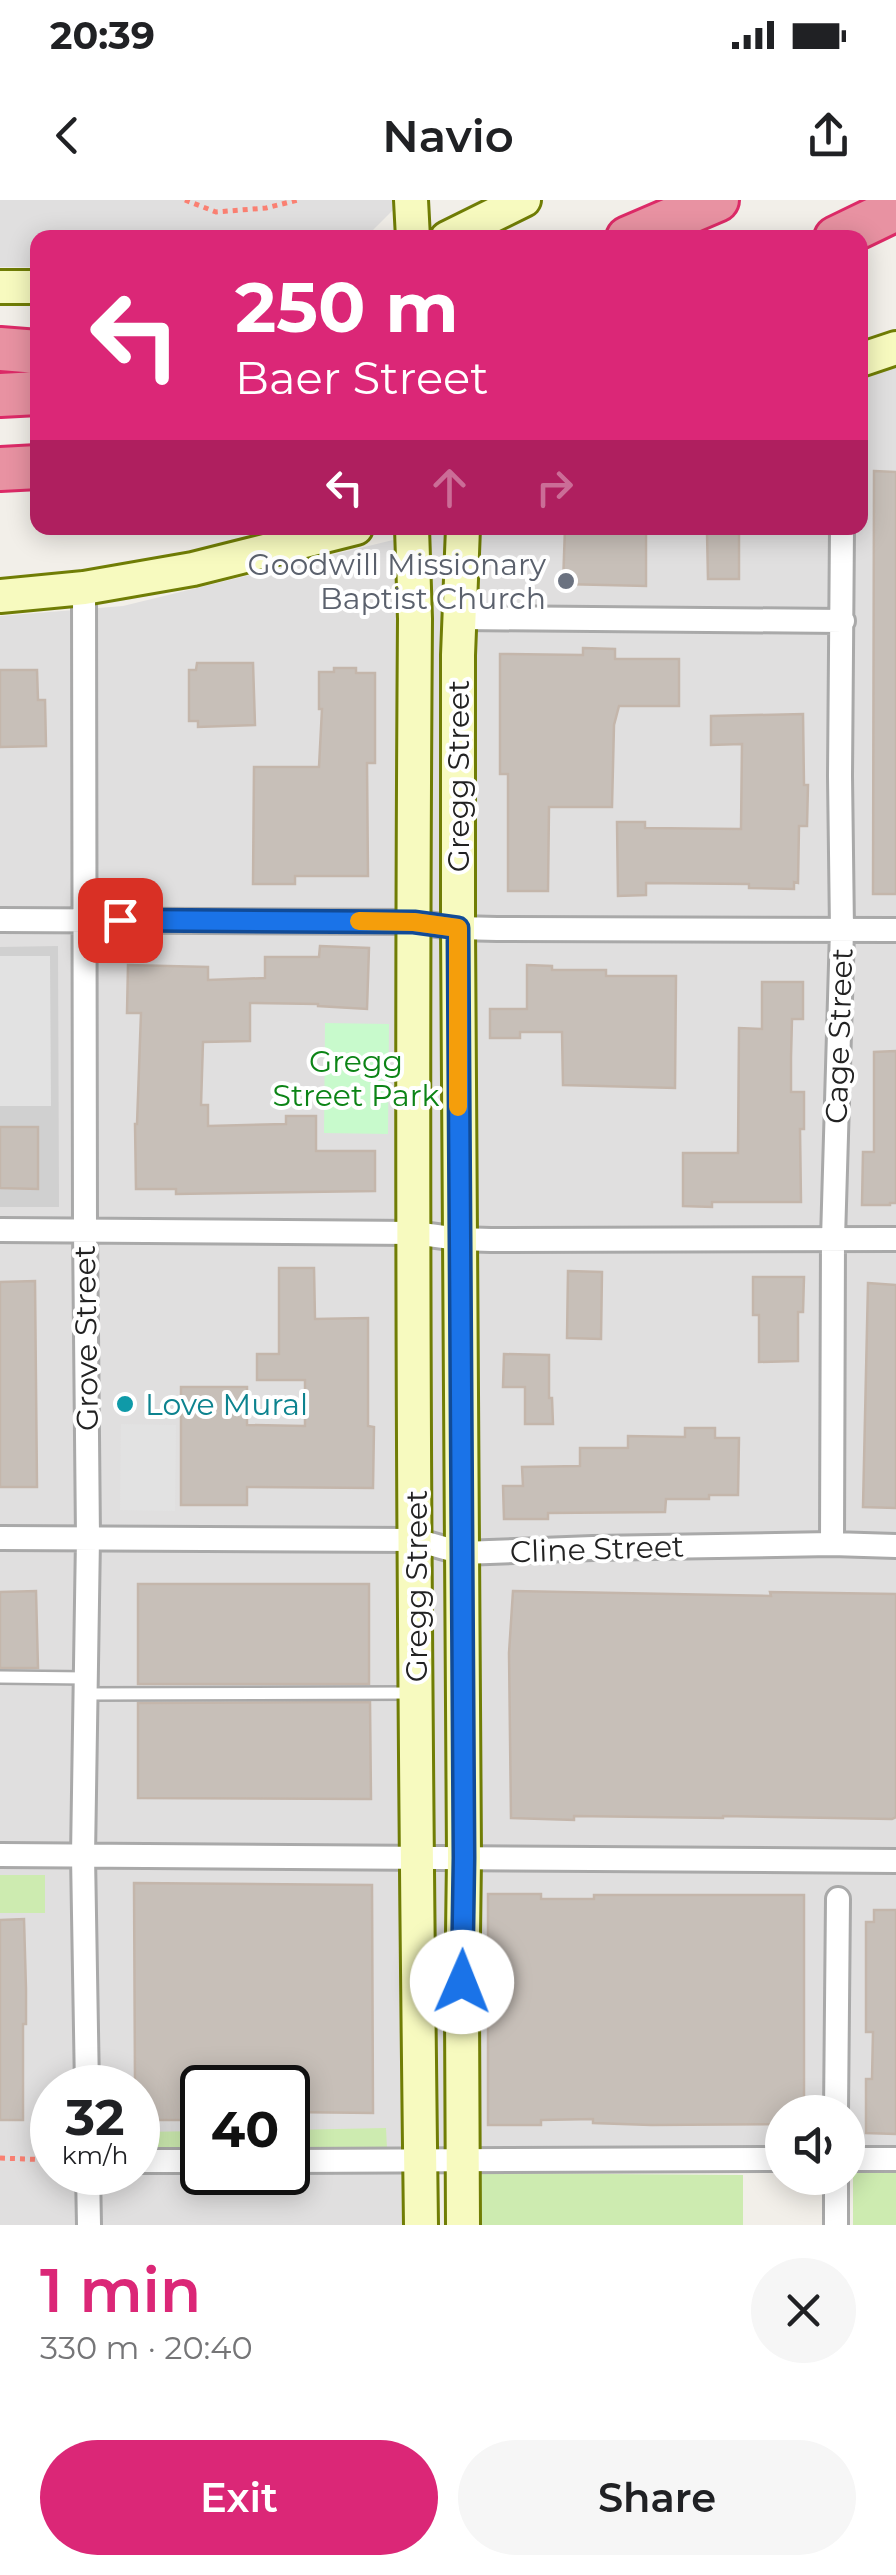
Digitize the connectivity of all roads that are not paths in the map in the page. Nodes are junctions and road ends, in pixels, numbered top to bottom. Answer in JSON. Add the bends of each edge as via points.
{"nodes":[{"id":1,"x":411,"y":200,"type":"edge"},
{"id":2,"x":524,"y":200,"type":"edge"},
{"id":3,"x":717,"y":200,"type":"edge"},
{"id":4,"x":896,"y":209,"type":"edge"},
{"id":5,"x":465,"y":225,"type":"edge"},
{"id":6,"x":413,"y":230,"type":"edge"},
{"id":7,"x":647,"y":230,"type":"edge"},
{"id":8,"x":853,"y":230,"type":"edge"},
{"id":9,"x":0,"y":287,"type":"edge"},
{"id":10,"x":30,"y":287,"type":"edge"},
{"id":11,"x":896,"y":348,"type":"edge"},
{"id":12,"x":0,"y":349,"type":"edge"},
{"id":13,"x":30,"y":351,"type":"edge"},
{"id":14,"x":868,"y":357,"type":"edge"},
{"id":15,"x":30,"y":393,"type":"edge"},
{"id":16,"x":0,"y":395,"type":"edge"},
{"id":17,"x":30,"y":467,"type":"edge"},
{"id":18,"x":0,"y":469,"type":"edge"},
{"id":19,"x":328,"y":535,"type":"edge"},
{"id":20,"x":412,"y":535,"type":"edge"},
{"id":21,"x":464,"y":535,"type":"edge"},
{"id":22,"x":842,"y":535,"type":"edge"},
{"id":23,"x":84,"y":588,"type":"junction"},
{"id":24,"x":0,"y":596,"type":"edge"},
{"id":25,"x":462,"y":618,"type":"junction"},
{"id":26,"x":843,"y":621,"type":"junction"},
{"id":27,"x":84,"y":919,"type":"junction"},
{"id":28,"x":0,"y":920,"type":"edge"},
{"id":29,"x":414,"y":922,"type":"junction"},
{"id":30,"x":458,"y":928,"type":"junction"},
{"id":31,"x":842,"y":930,"type":"junction"},
{"id":32,"x":896,"y":930,"type":"edge"},
{"id":33,"x":0,"y":1230,"type":"edge"},
{"id":34,"x":85,"y":1230,"type":"junction"},
{"id":35,"x":414,"y":1233,"type":"junction"},
{"id":36,"x":833,"y":1238,"type":"junction"},
{"id":37,"x":459,"y":1239,"type":"junction"},
{"id":38,"x":896,"y":1239,"type":"edge"},
{"id":39,"x":0,"y":1538,"type":"edge"},
{"id":40,"x":88,"y":1538,"type":"junction"},
{"id":41,"x":416,"y":1540,"type":"junction"},
{"id":42,"x":832,"y":1544,"type":"junction"},
{"id":43,"x":896,"y":1546,"type":"edge"},
{"id":44,"x":462,"y":1553,"type":"junction"},
{"id":45,"x":0,"y":1678,"type":"edge"},
{"id":46,"x":86,"y":1686,"type":"junction"},
{"id":47,"x":417,"y":1693,"type":"junction"},
{"id":48,"x":0,"y":1855,"type":"edge"},
{"id":49,"x":83,"y":1856,"type":"junction"},
{"id":50,"x":418,"y":1856,"type":"junction"},
{"id":51,"x":464,"y":1858,"type":"junction"},
{"id":52,"x":896,"y":1861,"type":"edge"},
{"id":53,"x":838,"y":1898,"type":"dead end"},
{"id":54,"x":87,"y":2065,"type":"edge"},
{"id":55,"x":836,"y":2095,"type":"edge"},
{"id":56,"x":865,"y":2158,"type":"edge"},
{"id":57,"x":765,"y":2159,"type":"edge"},
{"id":58,"x":896,"y":2159,"type":"edge"},
{"id":59,"x":310,"y":2160,"type":"edge"},
{"id":60,"x":420,"y":2160,"type":"junction"},
{"id":61,"x":464,"y":2160,"type":"junction"},
{"id":62,"x":88,"y":2195,"type":"edge"},
{"id":63,"x":836,"y":2195,"type":"edge"},
{"id":64,"x":89,"y":2225,"type":"edge"},
{"id":65,"x":421,"y":2225,"type":"edge"},
{"id":66,"x":463,"y":2225,"type":"edge"},
{"id":67,"x":836,"y":2225,"type":"edge"}],
"edges":[{"from":1,"to":6,"type":"street"},
{"from":2,"to":5,"type":"street"},
{"from":3,"to":7,"type":"highway"},
{"from":4,"to":8,"type":"highway"},
{"from":9,"to":10,"type":"street"},
{"from":11,"to":14,"type":"street"},
{"from":12,"to":13,"type":"highway"},
{"from":15,"to":16,"type":"highway"},
{"from":17,"to":18,"type":"highway"},
{"from":19,"to":23,"type":"street"},
{"from":20,"to":29,"type":"street","name":"Gregg Street"},
{"from":21,"to":25,"type":"street","name":"Gregg Street"},
{"from":22,"to":26,"type":"street","name":"Cage Street"},
{"from":23,"to":24,"type":"street"},
{"from":23,"to":27,"type":"street","name":"Grove Street"},
{"from":25,"to":26,"type":"street"},
{"from":25,"to":30,"type":"street","name":"Gregg Street"},
{"from":26,"to":31,"type":"street","name":"Cage Street"},
{"from":27,"to":28,"type":"street"},
{"from":27,"to":29,"type":"street"},
{"from":27,"to":34,"type":"street","name":"Grove Street"},
{"from":29,"to":30,"type":"street"},
{"from":29,"to":35,"type":"street","name":"Gregg Street"},
{"from":30,"to":31,"type":"street"},
{"from":30,"to":37,"type":"street","name":"Gregg Street"},
{"from":31,"to":32,"type":"street"},
{"from":31,"to":36,"type":"street","name":"Cage Street"},
{"from":33,"to":34,"type":"street"},
{"from":34,"to":35,"type":"street"},
{"from":34,"to":40,"type":"street","name":"Grove Street"},
{"from":35,"to":37,"type":"street"},
{"from":35,"to":41,"type":"street","name":"Gregg Street"},
{"from":36,"to":37,"type":"street"},
{"from":36,"to":38,"type":"street"},
{"from":36,"to":42,"type":"street","name":"Cage Street"},
{"from":37,"to":44,"type":"street","name":"Gregg Street"},
{"from":39,"to":40,"type":"street","name":"Cline Street"},
{"from":40,"to":41,"type":"street","name":"Cline Street"},
{"from":40,"to":46,"type":"street","name":"Grove Street"},
{"from":41,"to":44,"type":"street","name":"Cline Street"},
{"from":41,"to":47,"type":"street","name":"Gregg Street"},
{"from":42,"to":43,"type":"street","name":"Cline Street"},
{"from":42,"to":44,"type":"street","name":"Cline Street"},
{"from":44,"to":51,"type":"street","name":"Gregg Street"},
{"from":45,"to":46,"type":"lane"},
{"from":46,"to":47,"type":"lane"},
{"from":46,"to":49,"type":"street","name":"Grove Street"},
{"from":47,"to":50,"type":"street","name":"Gregg Street"},
{"from":48,"to":49,"type":"street"},
{"from":49,"to":50,"type":"street"},
{"from":49,"to":54,"type":"street","name":"Grove Street"},
{"from":50,"to":51,"type":"street"},
{"from":50,"to":60,"type":"street","name":"Gregg Street"},
{"from":51,"to":52,"type":"street"},
{"from":51,"to":61,"type":"street","name":"Gregg Street"},
{"from":53,"to":55,"type":"street"},
{"from":56,"to":58,"type":"street"},
{"from":57,"to":61,"type":"street"},
{"from":59,"to":60,"type":"street"},
{"from":60,"to":61,"type":"street"},
{"from":60,"to":65,"type":"street","name":"Gregg Street"},
{"from":61,"to":66,"type":"street","name":"Gregg Street"},
{"from":62,"to":64,"type":"street"},
{"from":63,"to":67,"type":"street"}]}
